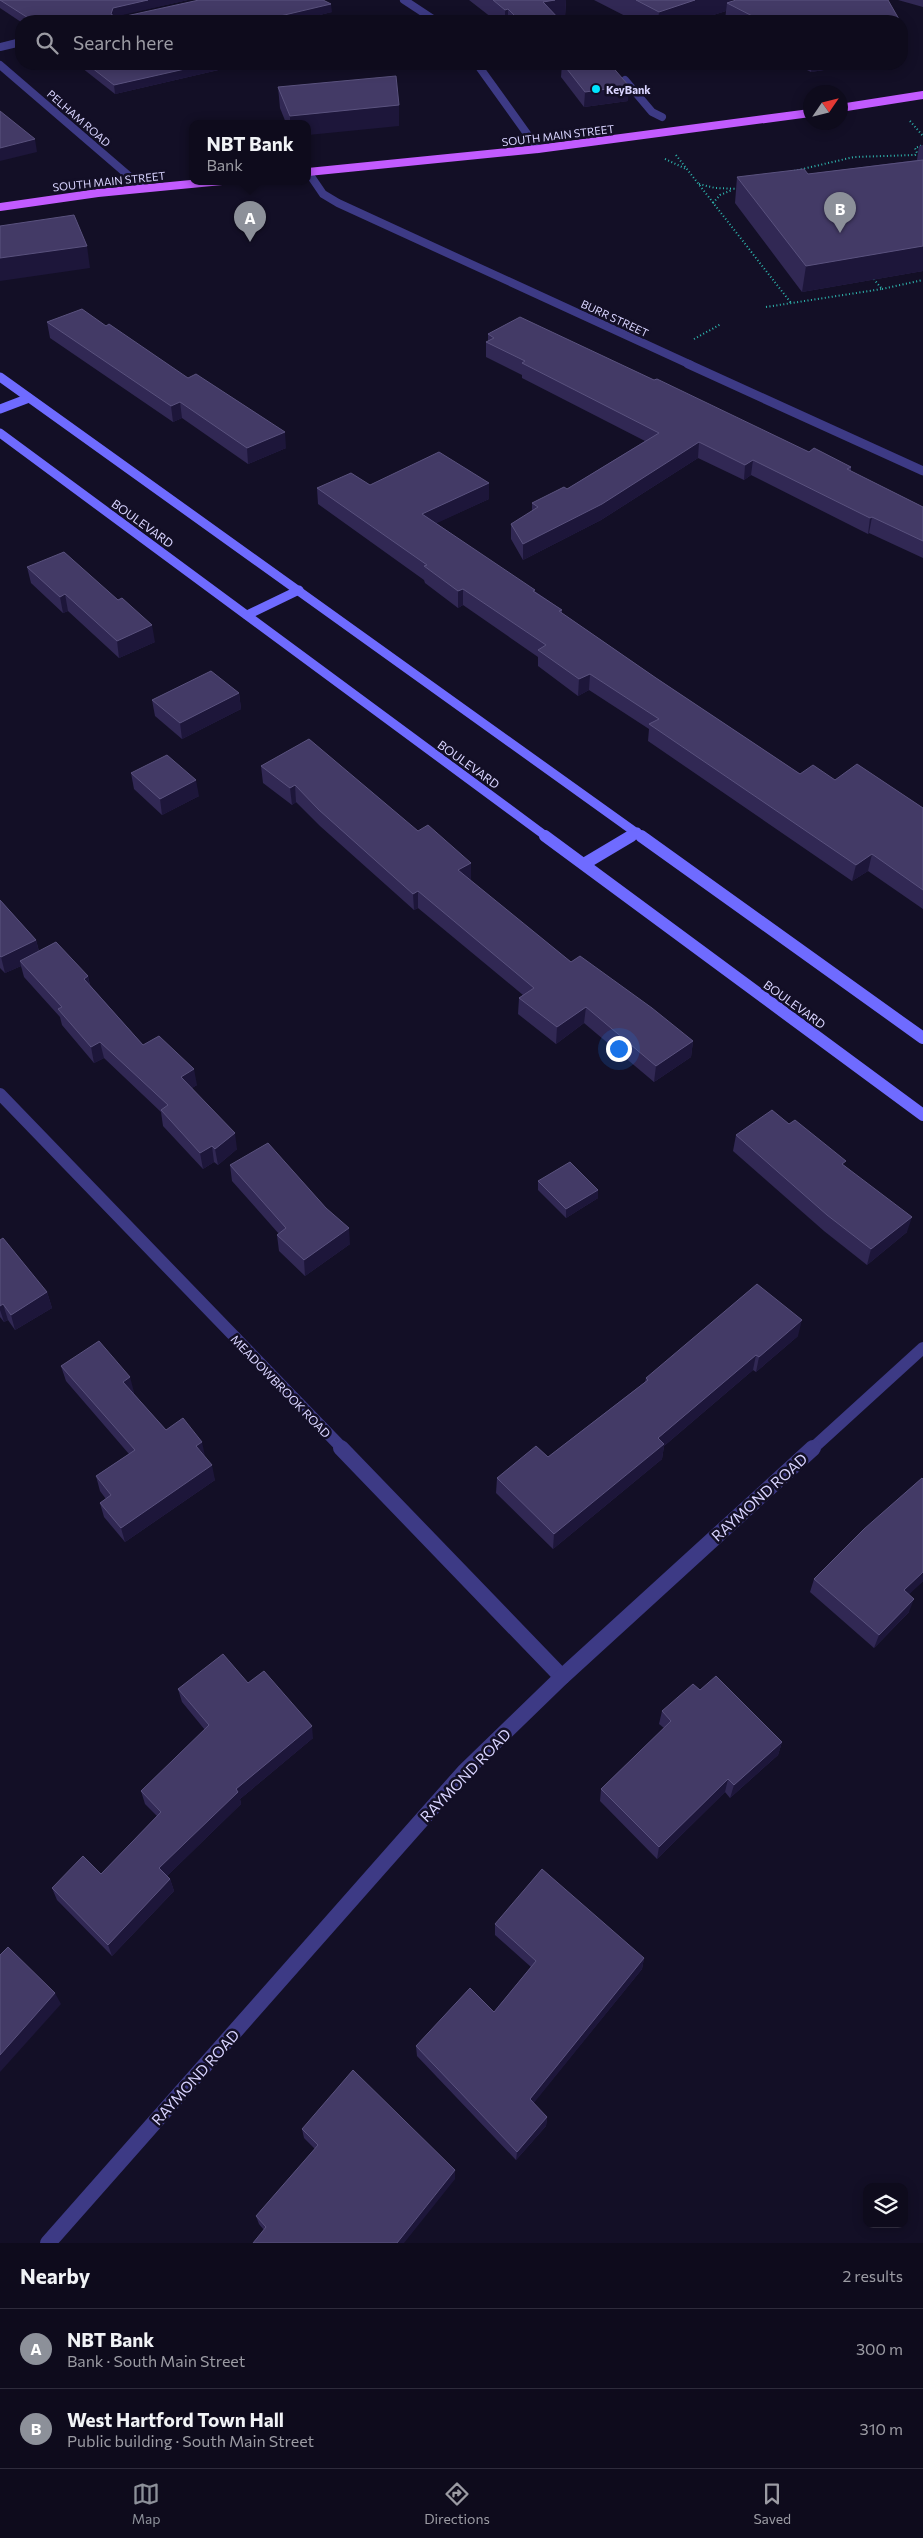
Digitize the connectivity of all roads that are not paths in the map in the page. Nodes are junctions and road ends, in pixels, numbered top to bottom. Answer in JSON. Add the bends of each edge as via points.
{"nodes":[{"id":1,"x":404,"y":0,"type":"edge"},
{"id":2,"x":427,"y":15,"type":"edge"},
{"id":3,"x":15,"y":43,"type":"edge"},
{"id":4,"x":0,"y":47,"type":"edge"},
{"id":5,"x":0,"y":64,"type":"edge"},
{"id":6,"x":481,"y":70,"type":"edge"},
{"id":7,"x":625,"y":80,"type":"edge"},
{"id":8,"x":923,"y":95,"type":"edge"},
{"id":9,"x":848,"y":107,"type":"edge"},
{"id":10,"x":803,"y":114,"type":"edge"},
{"id":11,"x":662,"y":117,"type":"dead end"},
{"id":12,"x":538,"y":149,"type":"junction"},
{"id":13,"x":311,"y":172,"type":"edge"},
{"id":14,"x":311,"y":176,"type":"edge"},
{"id":15,"x":189,"y":184,"type":"edge"},
{"id":16,"x":143,"y":188,"type":"junction"},
{"id":17,"x":0,"y":207,"type":"edge"},
{"id":18,"x":0,"y":377,"type":"edge"},
{"id":19,"x":29,"y":398,"type":"junction"},
{"id":20,"x":0,"y":409,"type":"edge"},
{"id":21,"x":0,"y":433,"type":"edge"},
{"id":22,"x":923,"y":471,"type":"edge"},
{"id":23,"x":299,"y":590,"type":"junction"},
{"id":24,"x":247,"y":615,"type":"junction"},
{"id":25,"x":637,"y":832,"type":"junction"},
{"id":26,"x":584,"y":864,"type":"junction"},
{"id":27,"x":923,"y":1038,"type":"edge"},
{"id":28,"x":0,"y":1094,"type":"edge"},
{"id":29,"x":923,"y":1114,"type":"edge"},
{"id":30,"x":923,"y":1348,"type":"edge"},
{"id":31,"x":562,"y":1677,"type":"junction"},
{"id":32,"x":48,"y":2243,"type":"edge"}],
"edges":[{"from":1,"to":2,"type":"street"},
{"from":3,"to":4,"type":"street"},
{"from":5,"to":16,"type":"street","name":"PELHAM ROAD"},
{"from":6,"to":12,"type":"street"},
{"from":7,"to":11,"type":"street","via":[[652,112]]},
{"from":8,"to":9,"type":"main road"},
{"from":10,"to":12,"type":"main road","name":"SOUTH MAIN STREET"},
{"from":12,"to":13,"type":"main road","name":"SOUTH MAIN STREET"},
{"from":14,"to":22,"type":"street","name":"BURR STREET","via":[[323,194],[338,203]]},
{"from":15,"to":16,"type":"main road","name":"SOUTH MAIN STREET"},
{"from":16,"to":17,"type":"main road","name":"SOUTH MAIN STREET"},
{"from":18,"to":19,"type":"main road"},
{"from":19,"to":20,"type":"main road"},
{"from":19,"to":23,"type":"main road"},
{"from":21,"to":24,"type":"main road","name":"BOULEVARD"},
{"from":23,"to":24,"type":"main road"},
{"from":23,"to":25,"type":"main road"},
{"from":24,"to":26,"type":"main road","name":"BOULEVARD"},
{"from":25,"to":26,"type":"main road"},
{"from":25,"to":27,"type":"main road"},
{"from":26,"to":29,"type":"main road","name":"BOULEVARD"},
{"from":28,"to":31,"type":"street","name":"MEADOWBROOK ROAD"},
{"from":30,"to":31,"type":"street","name":"RAYMOND ROAD"},
{"from":31,"to":32,"type":"street","name":"RAYMOND ROAD","via":[[464,1772]]}]}
